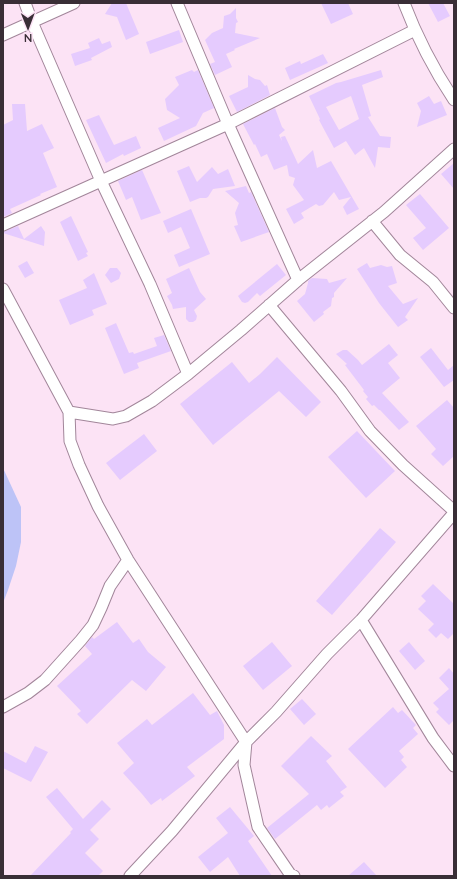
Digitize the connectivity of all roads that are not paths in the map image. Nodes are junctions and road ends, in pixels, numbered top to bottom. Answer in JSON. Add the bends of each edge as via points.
{"nodes":[{"id":1,"x":25,"y":3,"type":"edge"},
{"id":2,"x":74,"y":3,"type":"edge"},
{"id":3,"x":178,"y":3,"type":"edge"},
{"id":4,"x":404,"y":3,"type":"edge"},
{"id":5,"x":32,"y":22,"type":"junction"},
{"id":6,"x":415,"y":30,"type":"junction"},
{"id":7,"x":3,"y":35,"type":"edge"},
{"id":8,"x":454,"y":100,"type":"edge"},
{"id":9,"x":228,"y":124,"type":"junction"},
{"id":10,"x":454,"y":149,"type":"edge"},
{"id":11,"x":101,"y":181,"type":"junction"},
{"id":12,"x":372,"y":221,"type":"junction"},
{"id":13,"x":3,"y":225,"type":"edge"},
{"id":14,"x":298,"y":280,"type":"junction"},
{"id":15,"x":3,"y":289,"type":"edge"},
{"id":16,"x":269,"y":305,"type":"junction"},
{"id":17,"x":454,"y":308,"type":"edge"},
{"id":18,"x":188,"y":374,"type":"junction"},
{"id":19,"x":69,"y":412,"type":"junction"},
{"id":20,"x":454,"y":512,"type":"edge"},
{"id":21,"x":128,"y":560,"type":"junction"},
{"id":22,"x":362,"y":620,"type":"junction"},
{"id":23,"x":3,"y":707,"type":"edge"},
{"id":24,"x":246,"y":742,"type":"junction"},
{"id":25,"x":454,"y":766,"type":"edge"},
{"id":26,"x":130,"y":876,"type":"edge"},
{"id":27,"x":294,"y":876,"type":"edge"}],
"edges":[{"from":1,"to":5,"type":"street"},
{"from":2,"to":5,"type":"street"},
{"from":3,"to":9,"type":"street"},
{"from":4,"to":6,"type":"street"},
{"from":5,"to":7,"type":"street"},
{"from":5,"to":11,"type":"street"},
{"from":6,"to":8,"type":"street"},
{"from":6,"to":9,"type":"street"},
{"from":9,"to":11,"type":"street"},
{"from":9,"to":14,"type":"street"},
{"from":10,"to":12,"type":"street"},
{"from":11,"to":13,"type":"street"},
{"from":11,"to":18,"type":"street","via":[[150,284]]},
{"from":12,"to":14,"type":"street"},
{"from":12,"to":17,"type":"street","via":[[400,255],[433,282]]},
{"from":14,"to":16,"type":"street"},
{"from":15,"to":19,"type":"street"},
{"from":16,"to":18,"type":"street"},
{"from":16,"to":20,"type":"street","via":[[341,391],[370,431]]},
{"from":18,"to":19,"type":"street","via":[[152,402],[126,416],[113,419]]},
{"from":19,"to":21,"type":"street","via":[[70,441],[79,466]]},
{"from":20,"to":22,"type":"street"},
{"from":21,"to":23,"type":"street","via":[[110,586],[93,625],[81,640],[45,680]]},
{"from":21,"to":24,"type":"street"},
{"from":22,"to":24,"type":"street"},
{"from":22,"to":25,"type":"street","via":[[433,738]]},
{"from":24,"to":26,"type":"street","via":[[172,831]]},
{"from":24,"to":27,"type":"street","via":[[244,765],[258,827],[290,874]]}]}
